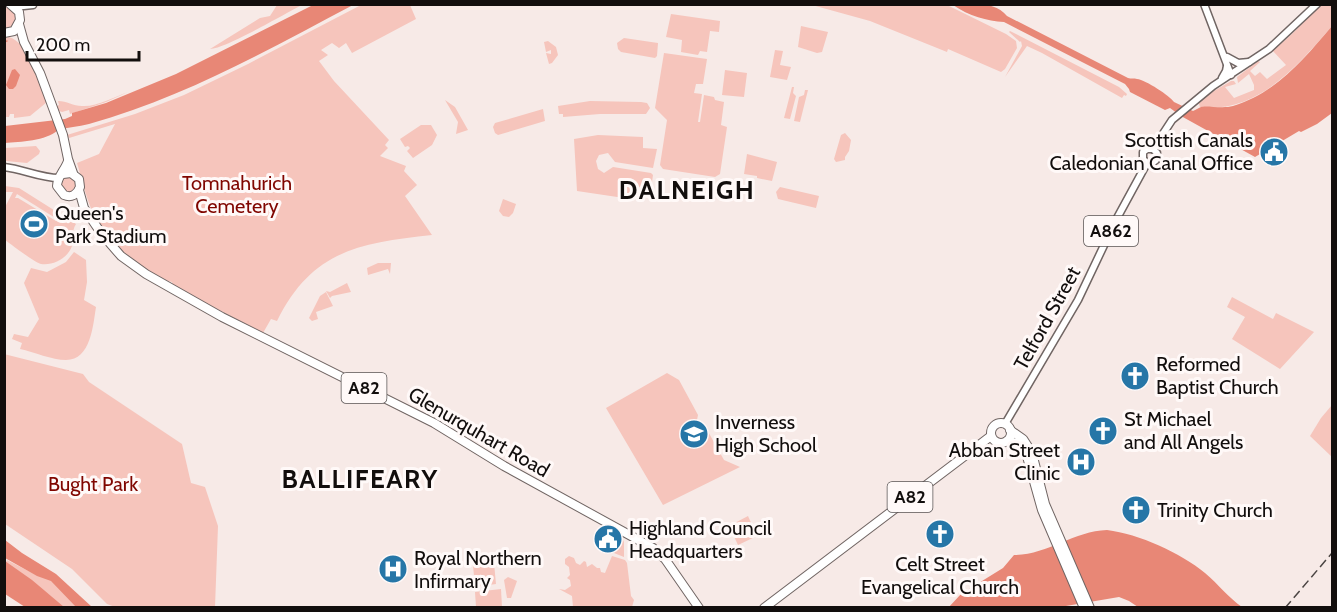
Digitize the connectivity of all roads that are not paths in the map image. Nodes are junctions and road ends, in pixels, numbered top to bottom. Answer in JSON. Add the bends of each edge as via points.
{"nodes":[{"id":1,"x":1204,"y":4,"type":"edge"},
{"id":2,"x":1317,"y":4,"type":"edge"},
{"id":3,"x":12,"y":5,"type":"edge"},
{"id":4,"x":33,"y":5,"type":"edge"},
{"id":5,"x":20,"y":20,"type":"junction"},
{"id":6,"x":7,"y":33,"type":"edge"},
{"id":7,"x":24,"y":42,"type":"junction"},
{"id":8,"x":1225,"y":54,"type":"junction"},
{"id":9,"x":1251,"y":61,"type":"junction"},
{"id":10,"x":1227,"y":66,"type":"junction"},
{"id":11,"x":1233,"y":73,"type":"junction"},
{"id":12,"x":1220,"y":81,"type":"junction"},
{"id":13,"x":1154,"y":149,"type":"junction"},
{"id":14,"x":68,"y":159,"type":"junction"},
{"id":15,"x":1147,"y":163,"type":"junction"},
{"id":16,"x":4,"y":167,"type":"edge"},
{"id":17,"x":73,"y":173,"type":"junction"},
{"id":18,"x":59,"y":179,"type":"junction"},
{"id":19,"x":79,"y":190,"type":"junction"},
{"id":20,"x":69,"y":196,"type":"junction"},
{"id":21,"x":84,"y":208,"type":"junction"},
{"id":22,"x":1008,"y":427,"type":"junction"},
{"id":23,"x":991,"y":436,"type":"junction"},
{"id":24,"x":1007,"y":441,"type":"junction"},
{"id":25,"x":1057,"y":538,"type":"junction"},
{"id":26,"x":699,"y":608,"type":"edge"},
{"id":27,"x":764,"y":608,"type":"edge"},
{"id":28,"x":1084,"y":608,"type":"edge"},
{"id":29,"x":1090,"y":608,"type":"edge"}],
"edges":[{"from":1,"to":8,"type":"main road"},
{"from":2,"to":9,"type":"main road","number":"A862"},
{"from":3,"to":4,"type":"main road"},
{"from":3,"to":5,"type":"highway"},
{"from":4,"to":5,"type":"main road"},
{"from":5,"to":6,"type":"highway"},
{"from":5,"to":7,"type":"highway"},
{"from":6,"to":7,"type":"highway"},
{"from":7,"to":14,"type":"highway","via":[[62,130]]},
{"from":8,"to":9,"type":"main road","via":[[1238,63]]},
{"from":8,"to":10,"type":"main road"},
{"from":8,"to":11,"type":"main road"},
{"from":9,"to":11,"type":"main road","number":"A862"},
{"from":10,"to":11,"type":"main road"},
{"from":10,"to":12,"type":"main road"},
{"from":11,"to":12,"type":"main road","number":"A862"},
{"from":12,"to":13,"type":"main road","number":"A862","via":[[1172,120]]},
{"from":13,"to":15,"type":"main road","number":"A862","via":[[1157,158]]},
{"from":13,"to":15,"type":"main road","number":"A862","via":[[1143,152]]},
{"from":14,"to":17,"type":"highway"},
{"from":14,"to":18,"type":"highway"},
{"from":15,"to":22,"type":"main road","name":"Telford Street","number":"A862"},
{"from":16,"to":18,"type":"main road"},
{"from":17,"to":18,"type":"highway"},
{"from":17,"to":19,"type":"highway","via":[[80,182]]},
{"from":18,"to":20,"type":"highway","via":[[61,194]]},
{"from":19,"to":20,"type":"highway"},
{"from":19,"to":21,"type":"highway","name":"Glenurquhart Road","number":"A82"},
{"from":20,"to":21,"type":"highway","name":"Glenurquhart Road","number":"A82"},
{"from":21,"to":26,"type":"highway","name":"Glenurquhart Road","number":"A82","via":[[111,246],[146,274],[222,317],[434,423],[652,547],[665,558]]},
{"from":22,"to":23,"type":"highway","number":"A82","via":[[1000,423],[994,426]]},
{"from":22,"to":24,"type":"highway"},
{"from":22,"to":25,"type":"highway","via":[[1032,453]]},
{"from":23,"to":24,"type":"highway","via":[[997,443]]},
{"from":23,"to":27,"type":"highway","number":"A82"},
{"from":24,"to":25,"type":"highway","via":[[1017,443],[1026,453],[1038,499]]},
{"from":25,"to":28,"type":"highway"},
{"from":25,"to":29,"type":"highway"}]}
